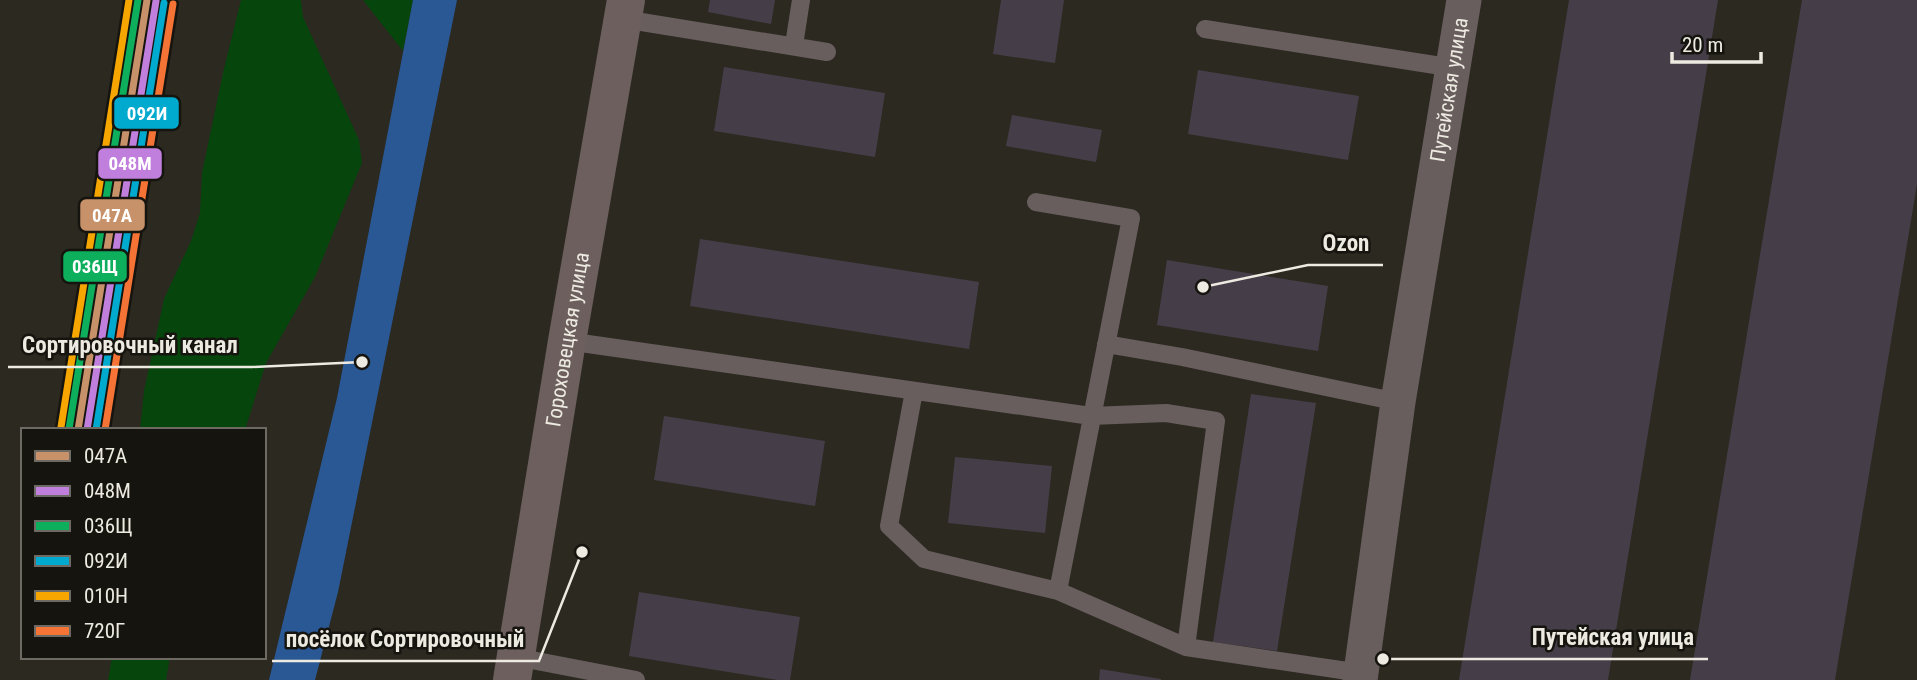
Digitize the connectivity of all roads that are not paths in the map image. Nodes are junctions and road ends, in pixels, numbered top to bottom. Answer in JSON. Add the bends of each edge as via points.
{"nodes":[{"id":1,"x":802,"y":0,"type":"edge"},
{"id":2,"x":1464,"y":0,"type":"edge"},
{"id":3,"x":624,"y":10,"type":"edge"},
{"id":4,"x":1205,"y":29,"type":"dead end"},
{"id":5,"x":794,"y":46,"type":"junction"},
{"id":6,"x":827,"y":52,"type":"dead end"},
{"id":7,"x":1454,"y":68,"type":"junction"},
{"id":8,"x":1036,"y":202,"type":"dead end"},
{"id":9,"x":567,"y":341,"type":"junction"},
{"id":10,"x":1105,"y":344,"type":"junction"},
{"id":11,"x":914,"y":391,"type":"junction"},
{"id":12,"x":1398,"y":402,"type":"junction"},
{"id":13,"x":1091,"y":416,"type":"junction"},
{"id":14,"x":1058,"y":591,"type":"junction"},
{"id":15,"x":1186,"y":648,"type":"junction"},
{"id":16,"x":514,"y":668,"type":"edge"},
{"id":17,"x":1360,"y":676,"type":"edge"},
{"id":18,"x":636,"y":680,"type":"edge"}],
"edges":[{"from":1,"to":5,"type":"lane"},
{"from":2,"to":7,"type":"street","name":"Путейская улица"},
{"from":3,"to":5,"type":"lane"},
{"from":3,"to":9,"type":"street","name":"Гороховецкая улица"},
{"from":4,"to":7,"type":"lane"},
{"from":5,"to":6,"type":"lane"},
{"from":7,"to":12,"type":"street","name":"Путейская улица"},
{"from":8,"to":10,"type":"lane","via":[[1131,218]]},
{"from":9,"to":11,"type":"lane"},
{"from":9,"to":16,"type":"street","name":"Гороховецкая улица"},
{"from":10,"to":12,"type":"lane"},
{"from":10,"to":13,"type":"lane"},
{"from":11,"to":13,"type":"lane"},
{"from":11,"to":14,"type":"lane","via":[[889,526],[924,559]]},
{"from":12,"to":17,"type":"street","name":"Путейская улица"},
{"from":13,"to":14,"type":"lane"},
{"from":13,"to":15,"type":"lane","via":[[1166,413],[1216,421]]},
{"from":14,"to":15,"type":"lane"},
{"from":15,"to":17,"type":"lane"},
{"from":16,"to":18,"type":"lane"}]}
